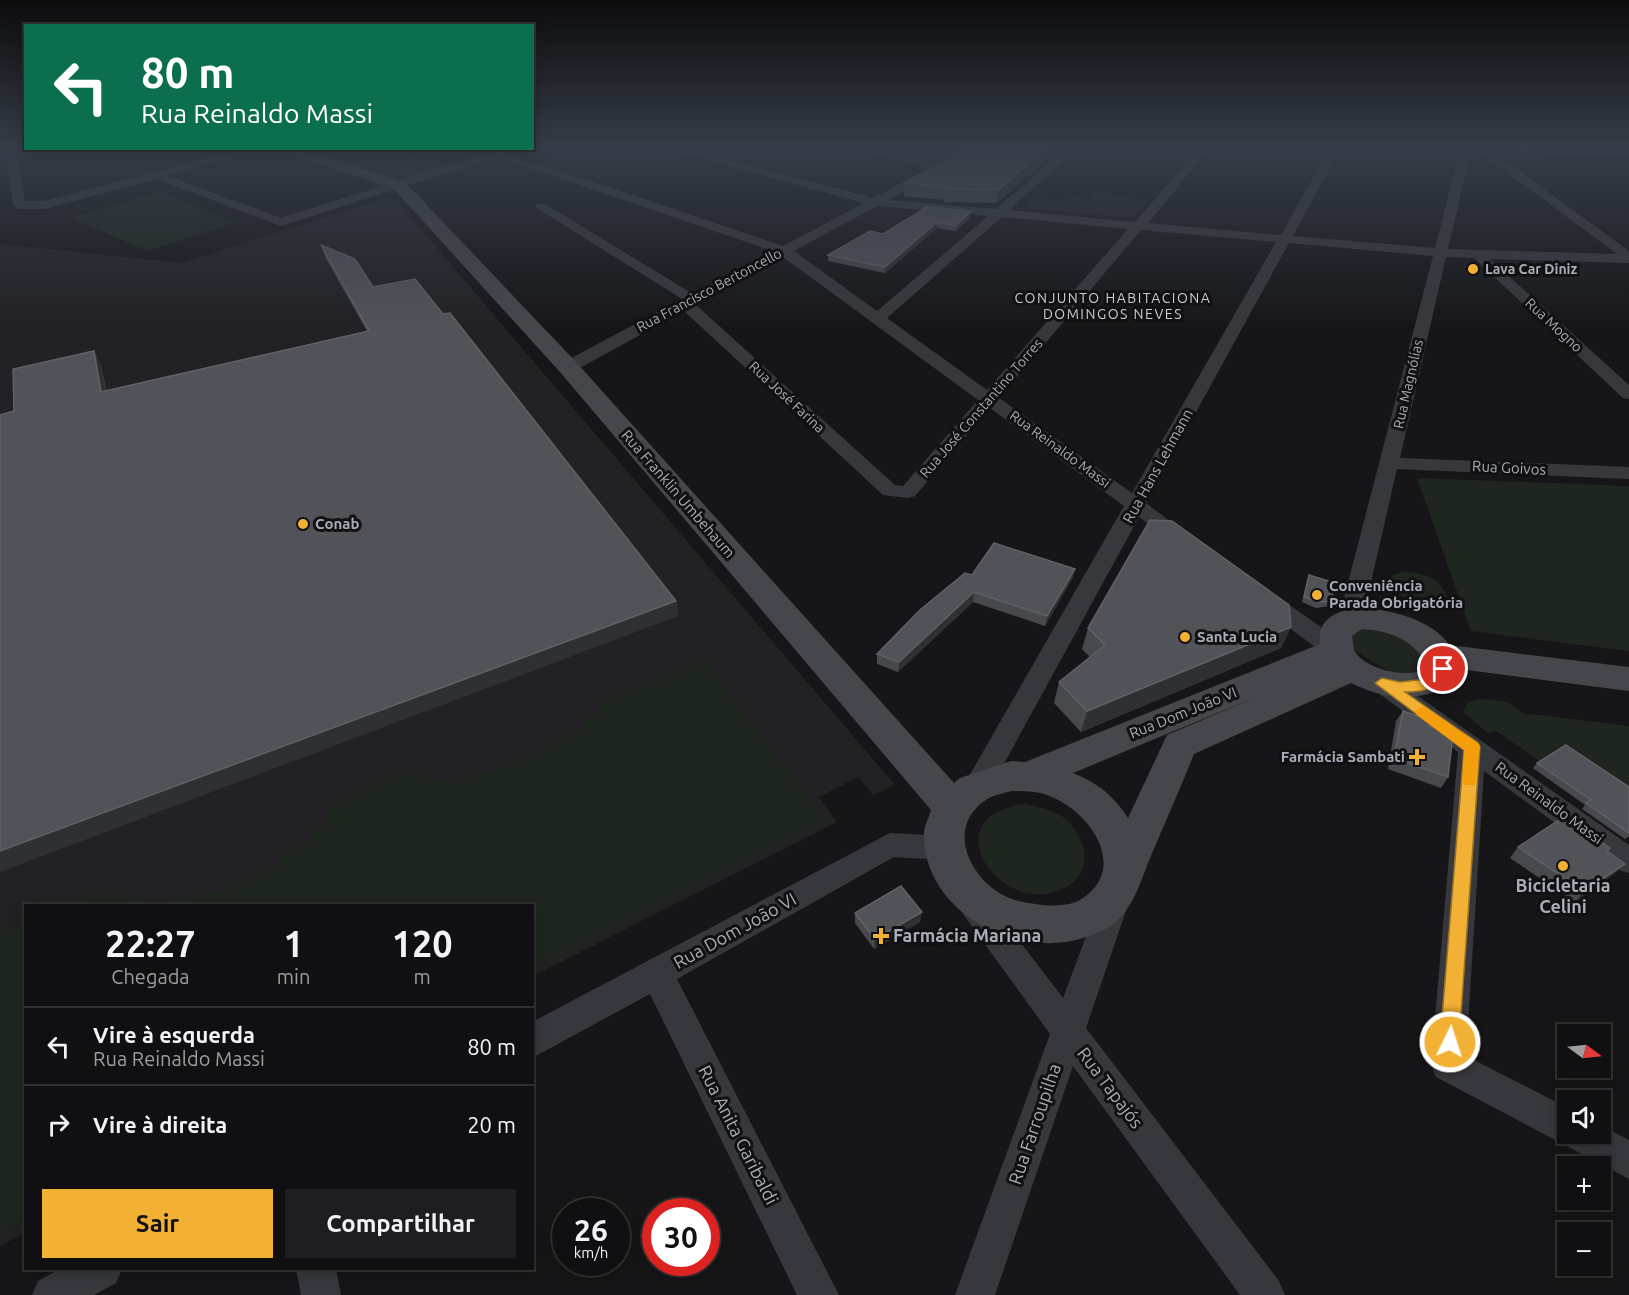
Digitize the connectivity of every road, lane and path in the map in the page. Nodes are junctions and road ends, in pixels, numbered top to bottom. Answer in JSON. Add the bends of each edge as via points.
{"nodes":[{"id":1,"x":239,"y":206,"type":"edge"},
{"id":2,"x":331,"y":206,"type":"edge"},
{"id":3,"x":419,"y":206,"type":"edge"},
{"id":4,"x":654,"y":206,"type":"edge"},
{"id":5,"x":867,"y":206,"type":"edge"},
{"id":6,"x":925,"y":206,"type":"edge"},
{"id":7,"x":1007,"y":206,"type":"edge"},
{"id":8,"x":1155,"y":206,"type":"edge"},
{"id":9,"x":1303,"y":206,"type":"edge"},
{"id":10,"x":1452,"y":206,"type":"edge"},
{"id":11,"x":1559,"y":206,"type":"edge"},
{"id":12,"x":541,"y":207,"type":"dead end"},
{"id":13,"x":999,"y":213,"type":"junction"},
{"id":14,"x":1139,"y":225,"type":"junction"},
{"id":15,"x":1285,"y":239,"type":"junction"},
{"id":16,"x":783,"y":250,"type":"junction"},
{"id":17,"x":1440,"y":253,"type":"junction"},
{"id":18,"x":1479,"y":256,"type":"junction"},
{"id":19,"x":1629,"y":258,"type":"edge"},
{"id":20,"x":688,"y":301,"type":"junction"},
{"id":21,"x":879,"y":318,"type":"junction"},
{"id":22,"x":568,"y":367,"type":"junction"},
{"id":23,"x":1629,"y":394,"type":"edge"},
{"id":24,"x":989,"y":397,"type":"junction"},
{"id":25,"x":1390,"y":463,"type":"junction"},
{"id":26,"x":1629,"y":473,"type":"edge"},
{"id":27,"x":890,"y":491,"type":"joint"},
{"id":28,"x":1136,"y":505,"type":"junction"},
{"id":29,"x":1203,"y":553,"type":"edge"},
{"id":30,"x":1250,"y":588,"type":"edge"},
{"id":31,"x":1355,"y":655,"type":"junction"},
{"id":32,"x":1440,"y":665,"type":"junction"},
{"id":33,"x":1629,"y":679,"type":"edge"},
{"id":34,"x":1629,"y":700,"type":"edge"},
{"id":35,"x":1472,"y":747,"type":"junction"},
{"id":36,"x":1029,"y":776,"type":"junction"},
{"id":37,"x":965,"y":796,"type":"junction"},
{"id":38,"x":1629,"y":861,"type":"edge"},
{"id":39,"x":950,"y":864,"type":"junction"},
{"id":40,"x":1122,"y":878,"type":"junction"},
{"id":41,"x":657,"y":974,"type":"junction"},
{"id":42,"x":1067,"y":1032,"type":"junction"},
{"id":43,"x":534,"y":1040,"type":"edge"},
{"id":44,"x":1557,"y":1122,"type":"edge"},
{"id":45,"x":1599,"y":1144,"type":"edge"},
{"id":46,"x":1629,"y":1160,"type":"edge"},
{"id":47,"x":100,"y":1270,"type":"edge"},
{"id":48,"x":316,"y":1270,"type":"edge"},
{"id":49,"x":52,"y":1295,"type":"edge"},
{"id":50,"x":321,"y":1295,"type":"edge"},
{"id":51,"x":819,"y":1295,"type":"edge"},
{"id":52,"x":975,"y":1295,"type":"edge"},
{"id":53,"x":1265,"y":1295,"type":"edge"}],
"edges":[{"from":1,"to":2,"type":"street","via":[[281,222]]},
{"from":3,"to":22,"type":"street","name":"Rua Franklin Umbehaum"},
{"from":4,"to":16,"type":"street","name":"Rua Reinaldo Massi"},
{"from":5,"to":16,"type":"street","name":"Rua Francisco Bertoncello"},
{"from":6,"to":13,"type":"street"},
{"from":7,"to":13,"type":"street"},
{"from":8,"to":14,"type":"street","name":"Rua José Constantino Torres"},
{"from":9,"to":15,"type":"street","name":"Rua Hans Lehmann"},
{"from":10,"to":17,"type":"street","name":"Rua Magnólias"},
{"from":11,"to":19,"type":"street"},
{"from":12,"to":20,"type":"street","name":"Rua José Farina"},
{"from":13,"to":14,"type":"street"},
{"from":13,"to":21,"type":"street"},
{"from":14,"to":15,"type":"street"},
{"from":14,"to":24,"type":"street","name":"Rua José Constantino Torres"},
{"from":15,"to":17,"type":"street"},
{"from":15,"to":28,"type":"street","name":"Rua Hans Lehmann"},
{"from":16,"to":20,"type":"street","name":"Rua Francisco Bertoncello"},
{"from":16,"to":21,"type":"street","name":"Rua Reinaldo Massi"},
{"from":17,"to":18,"type":"street"},
{"from":17,"to":25,"type":"street","name":"Rua Magnólias"},
{"from":18,"to":19,"type":"street"},
{"from":18,"to":23,"type":"street","name":"Rua Mogno"},
{"from":20,"to":22,"type":"street","name":"Rua Francisco Bertoncello"},
{"from":20,"to":27,"type":"street","name":"Rua José Farina"},
{"from":21,"to":24,"type":"street","name":"Rua Reinaldo Massi"},
{"from":22,"to":37,"type":"street","name":"Rua Franklin Umbehaum"},
{"from":24,"to":27,"type":"street","name":"Rua José Constantino Torres","via":[[909,492]]},
{"from":24,"to":28,"type":"street","name":"Rua Reinaldo Massi"},
{"from":25,"to":26,"type":"street","name":"Rua Goivos"},
{"from":25,"to":31,"type":"street","name":"Rua Magnólias"},
{"from":28,"to":29,"type":"street","name":"Rua Reinaldo Massi"},
{"from":28,"to":37,"type":"street","name":"Rua Hans Lehmann"},
{"from":30,"to":31,"type":"street","name":"Rua Reinaldo Massi"},
{"from":31,"to":32,"type":"street","via":[[1400,687],[1431,683]]},
{"from":31,"to":32,"type":"street","via":[[1377,619],[1407,627],[1427,640]]},
{"from":31,"to":35,"type":"street","name":"Rua Reinaldo Massi"},
{"from":31,"to":36,"type":"street","name":"Rua Dom João VI"},
{"from":31,"to":40,"type":"street","name":"Rua Dom João VI","via":[[1180,745]]},
{"from":32,"to":33,"type":"street"},
{"from":32,"to":34,"type":"street"},
{"from":35,"to":38,"type":"street","name":"Rua Reinaldo Massi"},
{"from":35,"to":44,"type":"street","via":[[1448,1065]]},
{"from":36,"to":37,"type":"street","via":[[1011,776]]},
{"from":36,"to":40,"type":"street","via":[[1067,786],[1099,808],[1120,837],[1124,855]]},
{"from":37,"to":39,"type":"street","via":[[945,820],[943,834]]},
{"from":39,"to":40,"type":"street","via":[[977,901],[1003,917],[1044,926],[1083,919],[1099,910],[1112,899]]},
{"from":39,"to":41,"type":"street","name":"Rua Dom João VI","via":[[890,845]]},
{"from":39,"to":42,"type":"street","name":"Rua Tapajós"},
{"from":40,"to":42,"type":"street","name":"Rua Farroupilha"},
{"from":41,"to":43,"type":"street","name":"Rua Dom João VI"},
{"from":41,"to":51,"type":"street","name":"Rua Anita Garibaldi"},
{"from":42,"to":52,"type":"street","name":"Rua Farroupilha"},
{"from":42,"to":53,"type":"street","name":"Rua Tapajós"},
{"from":45,"to":46,"type":"street"},
{"from":47,"to":49,"type":"street"},
{"from":48,"to":50,"type":"street"}]}
